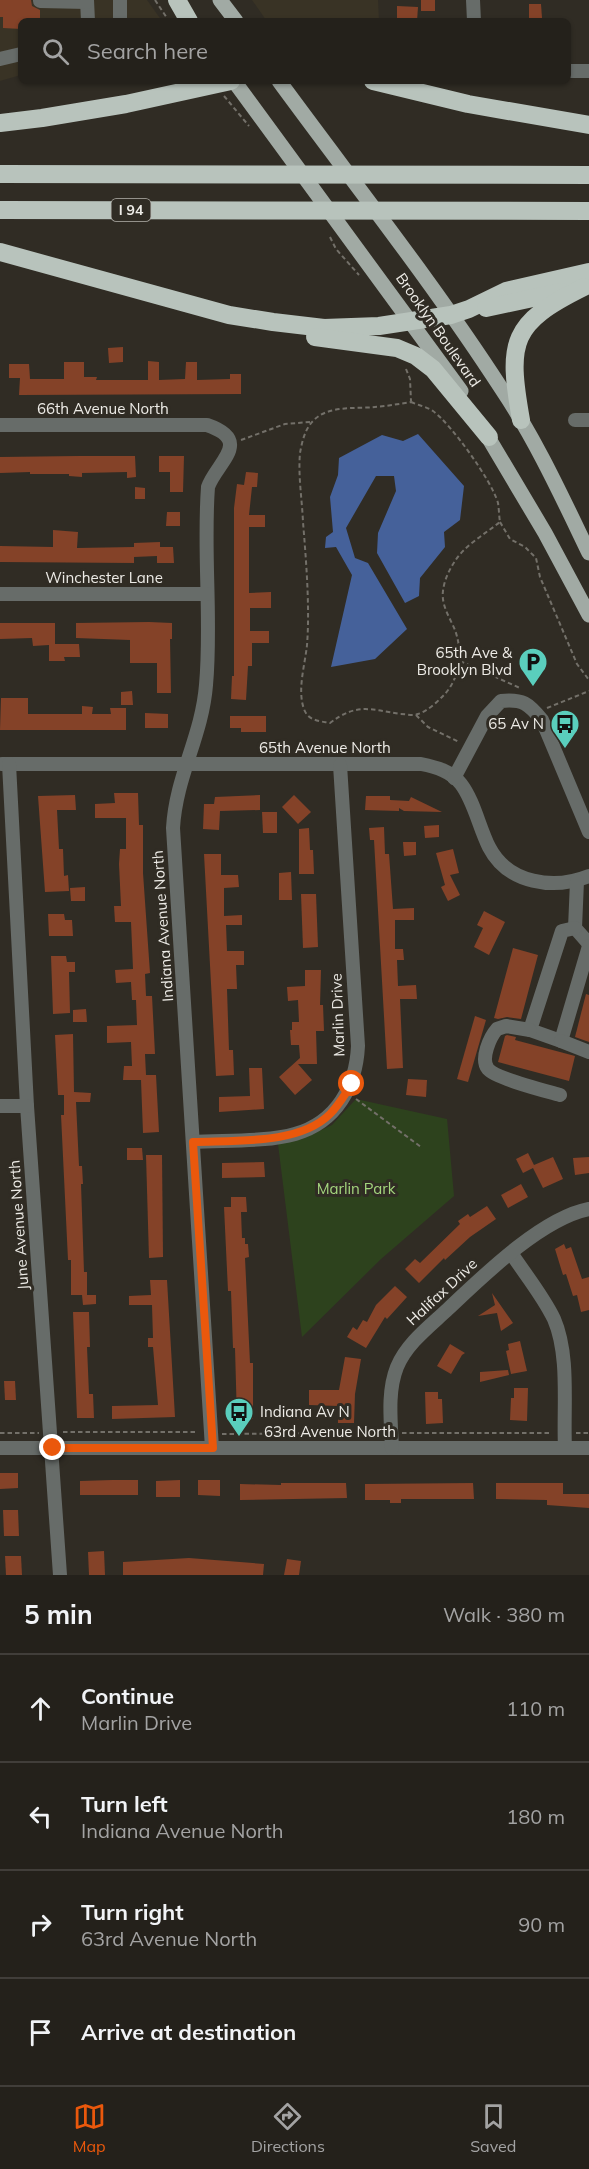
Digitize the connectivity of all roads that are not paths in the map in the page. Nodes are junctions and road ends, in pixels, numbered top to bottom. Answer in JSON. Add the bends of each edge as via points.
{"nodes":[{"id":1,"x":120,"y":0,"type":"edge"},
{"id":2,"x":178,"y":0,"type":"edge"},
{"id":3,"x":220,"y":0,"type":"edge"},
{"id":4,"x":473,"y":0,"type":"edge"},
{"id":5,"x":40,"y":1,"type":"edge"},
{"id":6,"x":87,"y":1,"type":"edge"},
{"id":7,"x":88,"y":18,"type":"edge"},
{"id":8,"x":120,"y":18,"type":"edge"},
{"id":9,"x":189,"y":18,"type":"edge"},
{"id":10,"x":234,"y":18,"type":"edge"},
{"id":11,"x":474,"y":18,"type":"edge"},
{"id":12,"x":18,"y":55,"type":"edge"},
{"id":13,"x":0,"y":59,"type":"edge"},
{"id":14,"x":571,"y":71,"type":"edge"},
{"id":15,"x":589,"y":71,"type":"edge"},
{"id":16,"x":181,"y":84,"type":"edge"},
{"id":17,"x":218,"y":84,"type":"edge"},
{"id":18,"x":229,"y":84,"type":"edge"},
{"id":19,"x":281,"y":84,"type":"edge"},
{"id":20,"x":385,"y":84,"type":"edge"},
{"id":21,"x":158,"y":97,"type":"junction"},
{"id":22,"x":0,"y":123,"type":"edge"},
{"id":23,"x":589,"y":125,"type":"edge"},
{"id":24,"x":0,"y":174,"type":"edge"},
{"id":25,"x":589,"y":175,"type":"edge"},
{"id":26,"x":0,"y":210,"type":"edge"},
{"id":27,"x":589,"y":211,"type":"edge"},
{"id":28,"x":0,"y":252,"type":"edge"},
{"id":29,"x":587,"y":282,"type":"edge"},
{"id":30,"x":163,"y":297,"type":"junction"},
{"id":31,"x":451,"y":315,"type":"junction"},
{"id":32,"x":412,"y":322,"type":"junction"},
{"id":33,"x":521,"y":420,"type":"junction"},
{"id":34,"x":0,"y":425,"type":"edge"},
{"id":35,"x":489,"y":437,"type":"junction"},
{"id":36,"x":230,"y":443,"type":"joint"},
{"id":37,"x":589,"y":553,"type":"edge"},
{"id":38,"x":0,"y":594,"type":"edge"},
{"id":39,"x":207,"y":594,"type":"junction"},
{"id":40,"x":589,"y":615,"type":"edge"},
{"id":41,"x":5,"y":764,"type":"edge"},
{"id":42,"x":185,"y":764,"type":"junction"},
{"id":43,"x":340,"y":765,"type":"junction"},
{"id":44,"x":454,"y":778,"type":"junction"},
{"id":45,"x":589,"y":832,"type":"edge"},
{"id":46,"x":583,"y":878,"type":"edge"},
{"id":47,"x":575,"y":928,"type":"junction"},
{"id":48,"x":589,"y":945,"type":"edge"},
{"id":49,"x":530,"y":1030,"type":"junction"},
{"id":50,"x":561,"y":1041,"type":"junction"},
{"id":51,"x":589,"y":1052,"type":"edge"},
{"id":52,"x":560,"y":1095,"type":"dead end"},
{"id":53,"x":0,"y":1106,"type":"edge"},
{"id":54,"x":27,"y":1106,"type":"junction"},
{"id":55,"x":193,"y":1142,"type":"junction"},
{"id":56,"x":589,"y":1209,"type":"edge"},
{"id":57,"x":511,"y":1253,"type":"junction"},
{"id":58,"x":0,"y":1448,"type":"edge"},
{"id":59,"x":53,"y":1448,"type":"junction"},
{"id":60,"x":213,"y":1448,"type":"junction"},
{"id":61,"x":392,"y":1448,"type":"junction"},
{"id":62,"x":565,"y":1448,"type":"junction"},
{"id":63,"x":589,"y":1448,"type":"edge"},
{"id":64,"x":60,"y":1575,"type":"edge"}],
"edges":[{"from":1,"to":8,"type":"street"},
{"from":2,"to":9,"type":"highway"},
{"from":3,"to":10,"type":"main road"},
{"from":4,"to":11,"type":"street"},
{"from":5,"to":6,"type":"street"},
{"from":6,"to":7,"type":"street"},
{"from":12,"to":13,"type":"street"},
{"from":14,"to":15,"type":"street"},
{"from":16,"to":21,"type":"highway"},
{"from":17,"to":21,"type":"highway"},
{"from":18,"to":32,"type":"main road","name":"Brooklyn Boulevard"},
{"from":19,"to":31,"type":"main road","name":"Brooklyn Boulevard"},
{"from":20,"to":23,"type":"highway","via":[[468,104]]},
{"from":21,"to":22,"type":"highway"},
{"from":24,"to":25,"type":"highway"},
{"from":26,"to":27,"type":"highway","number":"I 94"},
{"from":28,"to":30,"type":"highway"},
{"from":29,"to":31,"type":"highway"},
{"from":29,"to":33,"type":"highway","via":[[542,309],[521,333],[515,360]]},
{"from":30,"to":32,"type":"highway","via":[[229,315],[301,326],[342,328]]},
{"from":30,"to":35,"type":"highway","via":[[213,316],[283,333],[403,350],[433,369]]},
{"from":31,"to":32,"type":"highway"},
{"from":31,"to":33,"type":"main road","name":"Brooklyn Boulevard"},
{"from":32,"to":35,"type":"main road","name":"Brooklyn Boulevard"},
{"from":33,"to":37,"type":"main road","name":"Brooklyn Boulevard"},
{"from":34,"to":36,"type":"street","name":"66th Avenue North","via":[[207,425],[226,435]]},
{"from":35,"to":40,"type":"main road","name":"Brooklyn Boulevard"},
{"from":36,"to":39,"type":"street","name":"Indiana Avenue North","via":[[229,455],[212,475],[208,487]]},
{"from":38,"to":39,"type":"street","name":"Winchester Lane"},
{"from":39,"to":42,"type":"street","name":"Indiana Avenue North","via":[[206,686],[194,744]]},
{"from":41,"to":42,"type":"street","name":"65th Avenue North"},
{"from":41,"to":54,"type":"street","name":"June Avenue North"},
{"from":42,"to":43,"type":"street","name":"65th Avenue North"},
{"from":42,"to":55,"type":"street","name":"Indiana Avenue North","via":[[174,806],[173,828]]},
{"from":43,"to":44,"type":"street","name":"65th Avenue North","via":[[421,764],[450,773]]},
{"from":43,"to":55,"type":"street","name":"Marlin Drive","via":[[358,1046],[352,1084],[329,1115],[295,1134]]},
{"from":44,"to":45,"type":"street","via":[[487,716],[501,701],[516,699],[530,705],[542,720]]},
{"from":44,"to":46,"type":"street","via":[[461,784],[490,849],[502,863],[535,882],[555,884]]},
{"from":46,"to":47,"type":"street"},
{"from":47,"to":48,"type":"street"},
{"from":47,"to":49,"type":"street","via":[[562,931]]},
{"from":48,"to":50,"type":"street"},
{"from":49,"to":50,"type":"street"},
{"from":49,"to":52,"type":"street","via":[[506,1026],[497,1029],[489,1044],[486,1066],[495,1075]]},
{"from":50,"to":51,"type":"street"},
{"from":53,"to":54,"type":"street"},
{"from":54,"to":59,"type":"street","name":"June Avenue North"},
{"from":55,"to":60,"type":"street","name":"Indiana Avenue North"},
{"from":56,"to":57,"type":"street","name":"Halifax Drive","via":[[558,1221]]},
{"from":57,"to":61,"type":"street","name":"Halifax Drive","via":[[418,1338],[398,1365],[392,1382]]},
{"from":57,"to":62,"type":"street","via":[[554,1320],[560,1338]]},
{"from":58,"to":59,"type":"street","name":"63rd Avenue North"},
{"from":59,"to":60,"type":"street","name":"63rd Avenue North"},
{"from":59,"to":64,"type":"street","name":"June Avenue North"},
{"from":60,"to":61,"type":"street","name":"63rd Avenue North"},
{"from":61,"to":62,"type":"street","name":"63rd Avenue North"},
{"from":62,"to":63,"type":"street","name":"63rd Avenue North"}]}
